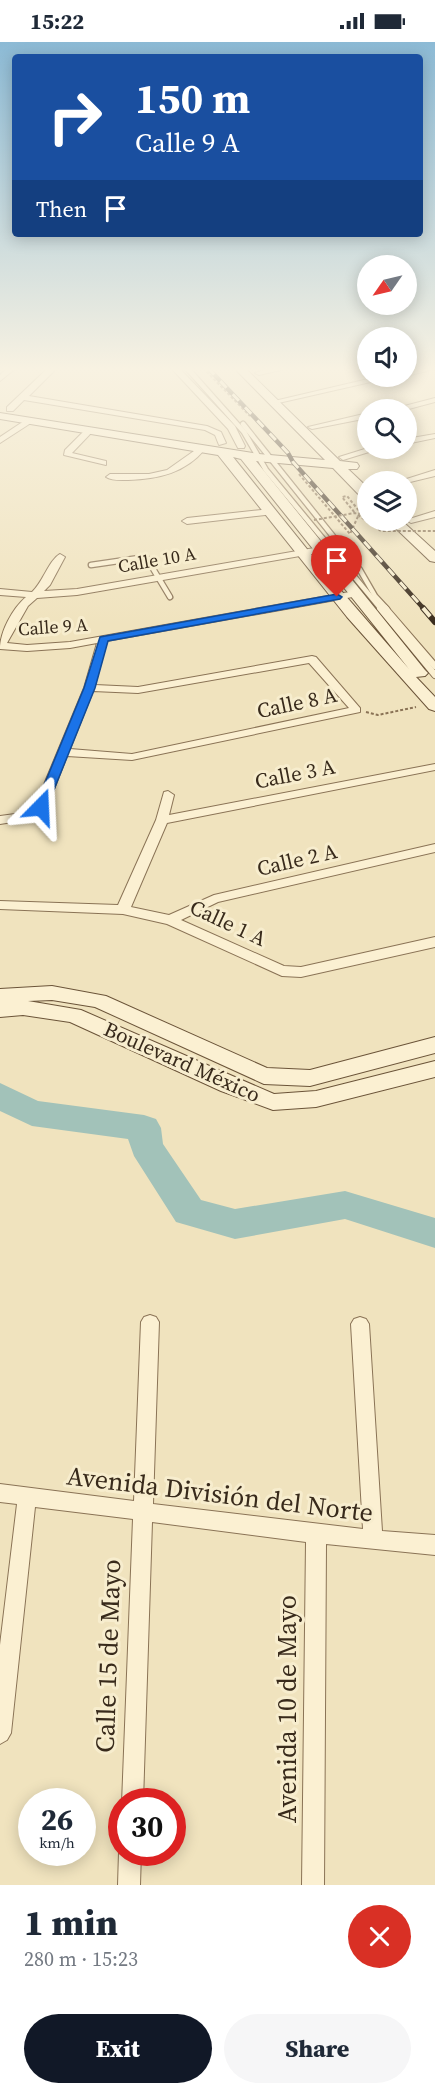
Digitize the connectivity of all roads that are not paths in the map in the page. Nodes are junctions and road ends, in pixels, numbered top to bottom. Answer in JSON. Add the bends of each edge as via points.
{"nodes":[{"id":1,"x":68,"y":454,"type":"edge"},
{"id":2,"x":196,"y":454,"type":"edge"},
{"id":3,"x":227,"y":454,"type":"edge"},
{"id":4,"x":257,"y":454,"type":"edge"},
{"id":5,"x":257,"y":454,"type":"edge"},
{"id":6,"x":257,"y":454,"type":"edge"},
{"id":7,"x":266,"y":454,"type":"edge"},
{"id":8,"x":279,"y":454,"type":"edge"},
{"id":9,"x":333,"y":454,"type":"edge"},
{"id":10,"x":357,"y":455,"type":"edge"},
{"id":11,"x":325,"y":456,"type":"joint"},
{"id":12,"x":339,"y":461,"type":"junction"},
{"id":13,"x":104,"y":463,"type":"dead end"},
{"id":14,"x":359,"y":471,"type":"edge"},
{"id":15,"x":435,"y":474,"type":"edge"},
{"id":16,"x":110,"y":477,"type":"dead end"},
{"id":17,"x":417,"y":478,"type":"edge"},
{"id":18,"x":357,"y":483,"type":"edge"},
{"id":19,"x":271,"y":512,"type":"junction"},
{"id":20,"x":435,"y":514,"type":"edge"},
{"id":21,"x":417,"y":517,"type":"edge"},
{"id":22,"x":187,"y":521,"type":"dead end"},
{"id":23,"x":417,"y":526,"type":"edge"},
{"id":24,"x":405,"y":531,"type":"edge"},
{"id":25,"x":435,"y":543,"type":"edge"},
{"id":26,"x":320,"y":550,"type":"junction"},
{"id":27,"x":304,"y":552,"type":"junction"},
{"id":28,"x":60,"y":557,"type":"dead end"},
{"id":29,"x":435,"y":558,"type":"edge"},
{"id":30,"x":91,"y":565,"type":"dead end"},
{"id":31,"x":158,"y":576,"type":"junction"},
{"id":32,"x":0,"y":592,"type":"edge"},
{"id":33,"x":355,"y":594,"type":"junction"},
{"id":34,"x":34,"y":595,"type":"junction"},
{"id":35,"x":170,"y":597,"type":"dead end"},
{"id":36,"x":337,"y":597,"type":"junction"},
{"id":37,"x":103,"y":639,"type":"junction"},
{"id":38,"x":0,"y":646,"type":"edge"},
{"id":39,"x":435,"y":666,"type":"edge"},
{"id":40,"x":435,"y":675,"type":"edge"},
{"id":41,"x":435,"y":687,"type":"edge"},
{"id":42,"x":89,"y":688,"type":"junction"},
{"id":43,"x":434,"y":705,"type":"edge"},
{"id":44,"x":62,"y":752,"type":"junction"},
{"id":45,"x":435,"y":767,"type":"edge"},
{"id":46,"x":168,"y":795,"type":"dead end"},
{"id":47,"x":162,"y":819,"type":"junction"},
{"id":48,"x":0,"y":820,"type":"edge"},
{"id":49,"x":435,"y":848,"type":"edge"},
{"id":50,"x":0,"y":905,"type":"edge"},
{"id":51,"x":123,"y":910,"type":"junction"},
{"id":52,"x":170,"y":920,"type":"junction"},
{"id":53,"x":435,"y":942,"type":"edge"},
{"id":54,"x":0,"y":996,"type":"edge"},
{"id":55,"x":0,"y":1010,"type":"edge"},
{"id":56,"x":435,"y":1045,"type":"edge"},
{"id":57,"x":435,"y":1069,"type":"edge"},
{"id":58,"x":150,"y":1322,"type":"dead end"},
{"id":59,"x":360,"y":1324,"type":"dead end"},
{"id":60,"x":0,"y":1493,"type":"edge"},
{"id":61,"x":27,"y":1498,"type":"junction"},
{"id":62,"x":142,"y":1512,"type":"junction"},
{"id":63,"x":315,"y":1534,"type":"junction"},
{"id":64,"x":373,"y":1539,"type":"junction"},
{"id":65,"x":435,"y":1545,"type":"edge"},
{"id":66,"x":0,"y":1733,"type":"edge"},
{"id":67,"x":132,"y":1788,"type":"edge"},
{"id":68,"x":130,"y":1866,"type":"edge"},
{"id":69,"x":129,"y":1885,"type":"edge"},
{"id":70,"x":313,"y":1885,"type":"edge"}],
"edges":[{"from":1,"to":13,"type":"street"},
{"from":2,"to":16,"type":"street","via":[[176,470]]},
{"from":3,"to":19,"type":"street"},
{"from":4,"to":26,"type":"street"},
{"from":5,"to":39,"type":"lane","via":[[360,570],[375,596]]},
{"from":6,"to":40,"type":"lane"},
{"from":7,"to":12,"type":"street"},
{"from":8,"to":11,"type":"street"},
{"from":9,"to":12,"type":"street"},
{"from":10,"to":12,"type":"street"},
{"from":11,"to":12,"type":"street"},
{"from":12,"to":14,"type":"street"},
{"from":12,"to":18,"type":"street"},
{"from":15,"to":17,"type":"street"},
{"from":19,"to":22,"type":"street"},
{"from":19,"to":27,"type":"street"},
{"from":20,"to":21,"type":"street"},
{"from":23,"to":25,"type":"street"},
{"from":24,"to":29,"type":"street"},
{"from":26,"to":27,"type":"street","name":"Calle 10 A"},
{"from":26,"to":33,"type":"street"},
{"from":27,"to":31,"type":"street","name":"Calle 10 A"},
{"from":27,"to":36,"type":"street"},
{"from":28,"to":34,"type":"street","via":[[45,585]]},
{"from":30,"to":31,"type":"lane","via":[[146,557]]},
{"from":31,"to":34,"type":"street","name":"Calle 10 A"},
{"from":31,"to":35,"type":"lane"},
{"from":32,"to":34,"type":"street","name":"Calle 10 A"},
{"from":33,"to":36,"type":"street","name":"Calle 9 A"},
{"from":33,"to":41,"type":"street"},
{"from":34,"to":38,"type":"street","via":[[24,604]]},
{"from":36,"to":37,"type":"street","name":"Calle 9 A"},
{"from":36,"to":43,"type":"street"},
{"from":37,"to":38,"type":"street","name":"Calle 9 A","via":[[45,648]]},
{"from":37,"to":42,"type":"street"},
{"from":42,"to":44,"type":"street"},
{"from":42,"to":44,"type":"street","name":"Calle 8 A","via":[[138,690],[312,659],[356,710],[132,757]]},
{"from":44,"to":48,"type":"street","via":[[41,807],[34,814]]},
{"from":45,"to":47,"type":"street","name":"Calle 3 A"},
{"from":46,"to":47,"type":"street"},
{"from":47,"to":51,"type":"street"},
{"from":49,"to":52,"type":"street","name":"Calle 2 A","via":[[214,899]]},
{"from":50,"to":51,"type":"street","name":"Calle 1 A"},
{"from":51,"to":52,"type":"street","name":"Calle 1 A"},
{"from":52,"to":53,"type":"street","name":"Calle 1 A","via":[[282,971],[301,972]]},
{"from":54,"to":56,"type":"street","name":"Boulevard México","via":[[52,993],[99,1001],[264,1076],[310,1078]]},
{"from":55,"to":57,"type":"street","name":"Boulevard México","via":[[23,1008],[74,1015],[273,1102],[316,1099]]},
{"from":58,"to":62,"type":"street","name":"Calle 15 de Mayo"},
{"from":59,"to":64,"type":"street"},
{"from":60,"to":61,"type":"street","name":"Avenida División del Norte"},
{"from":61,"to":62,"type":"street","name":"Avenida División del Norte"},
{"from":61,"to":66,"type":"street"},
{"from":62,"to":63,"type":"street","name":"Avenida División del Norte"},
{"from":62,"to":67,"type":"street","name":"Calle 15 de Mayo"},
{"from":63,"to":64,"type":"street","name":"Avenida División del Norte"},
{"from":63,"to":70,"type":"street","name":"Avenida 10 de Mayo"},
{"from":64,"to":65,"type":"street","name":"Avenida División del Norte"},
{"from":68,"to":69,"type":"street"}]}
